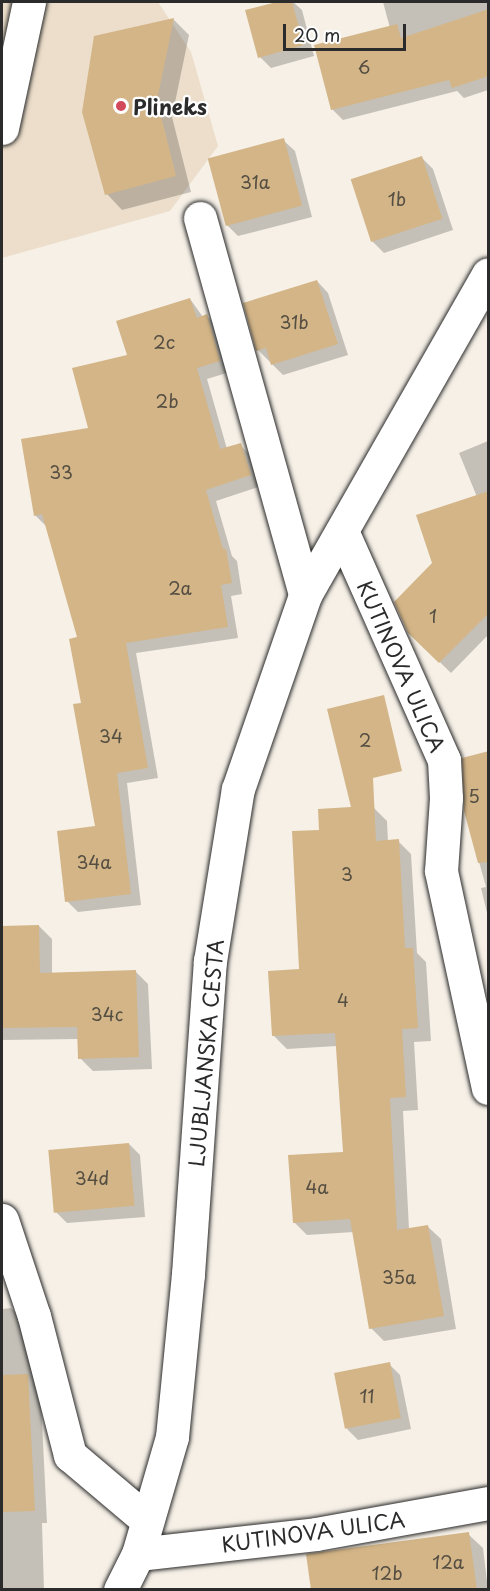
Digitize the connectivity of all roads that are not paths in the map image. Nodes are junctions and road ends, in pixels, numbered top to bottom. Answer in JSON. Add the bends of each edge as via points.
{"nodes":[{"id":1,"x":29,"y":2,"type":"edge"},
{"id":2,"x":2,"y":128,"type":"edge"},
{"id":3,"x":200,"y":218,"type":"dead end"},
{"id":4,"x":488,"y":277,"type":"edge"},
{"id":5,"x":342,"y":531,"type":"junction"},
{"id":6,"x":305,"y":596,"type":"junction"},
{"id":7,"x":489,"y":1088,"type":"edge"},
{"id":8,"x":2,"y":1220,"type":"edge"},
{"id":9,"x":489,"y":1503,"type":"edge"},
{"id":10,"x":147,"y":1520,"type":"junction"},
{"id":11,"x":138,"y":1554,"type":"junction"},
{"id":12,"x":120,"y":1590,"type":"edge"}],
"edges":[{"from":1,"to":2,"type":"street"},
{"from":3,"to":6,"type":"street"},
{"from":4,"to":5,"type":"street"},
{"from":5,"to":6,"type":"street"},
{"from":5,"to":7,"type":"street","name":"KUTINOVA ULICA","via":[[444,760],[446,798],[441,871]]},
{"from":6,"to":10,"type":"street","name":"LJUBLJANSKA CESTA","via":[[236,800],[210,961],[189,1274],[172,1437]]},
{"from":8,"to":10,"type":"street","via":[[34,1316],[70,1455]]},
{"from":9,"to":11,"type":"street","name":"KUTINOVA ULICA","via":[[316,1534]]},
{"from":10,"to":11,"type":"street","name":"LJUBLJANSKA CESTA"},
{"from":11,"to":12,"type":"street","name":"LJUBLJANSKA CESTA"}]}
